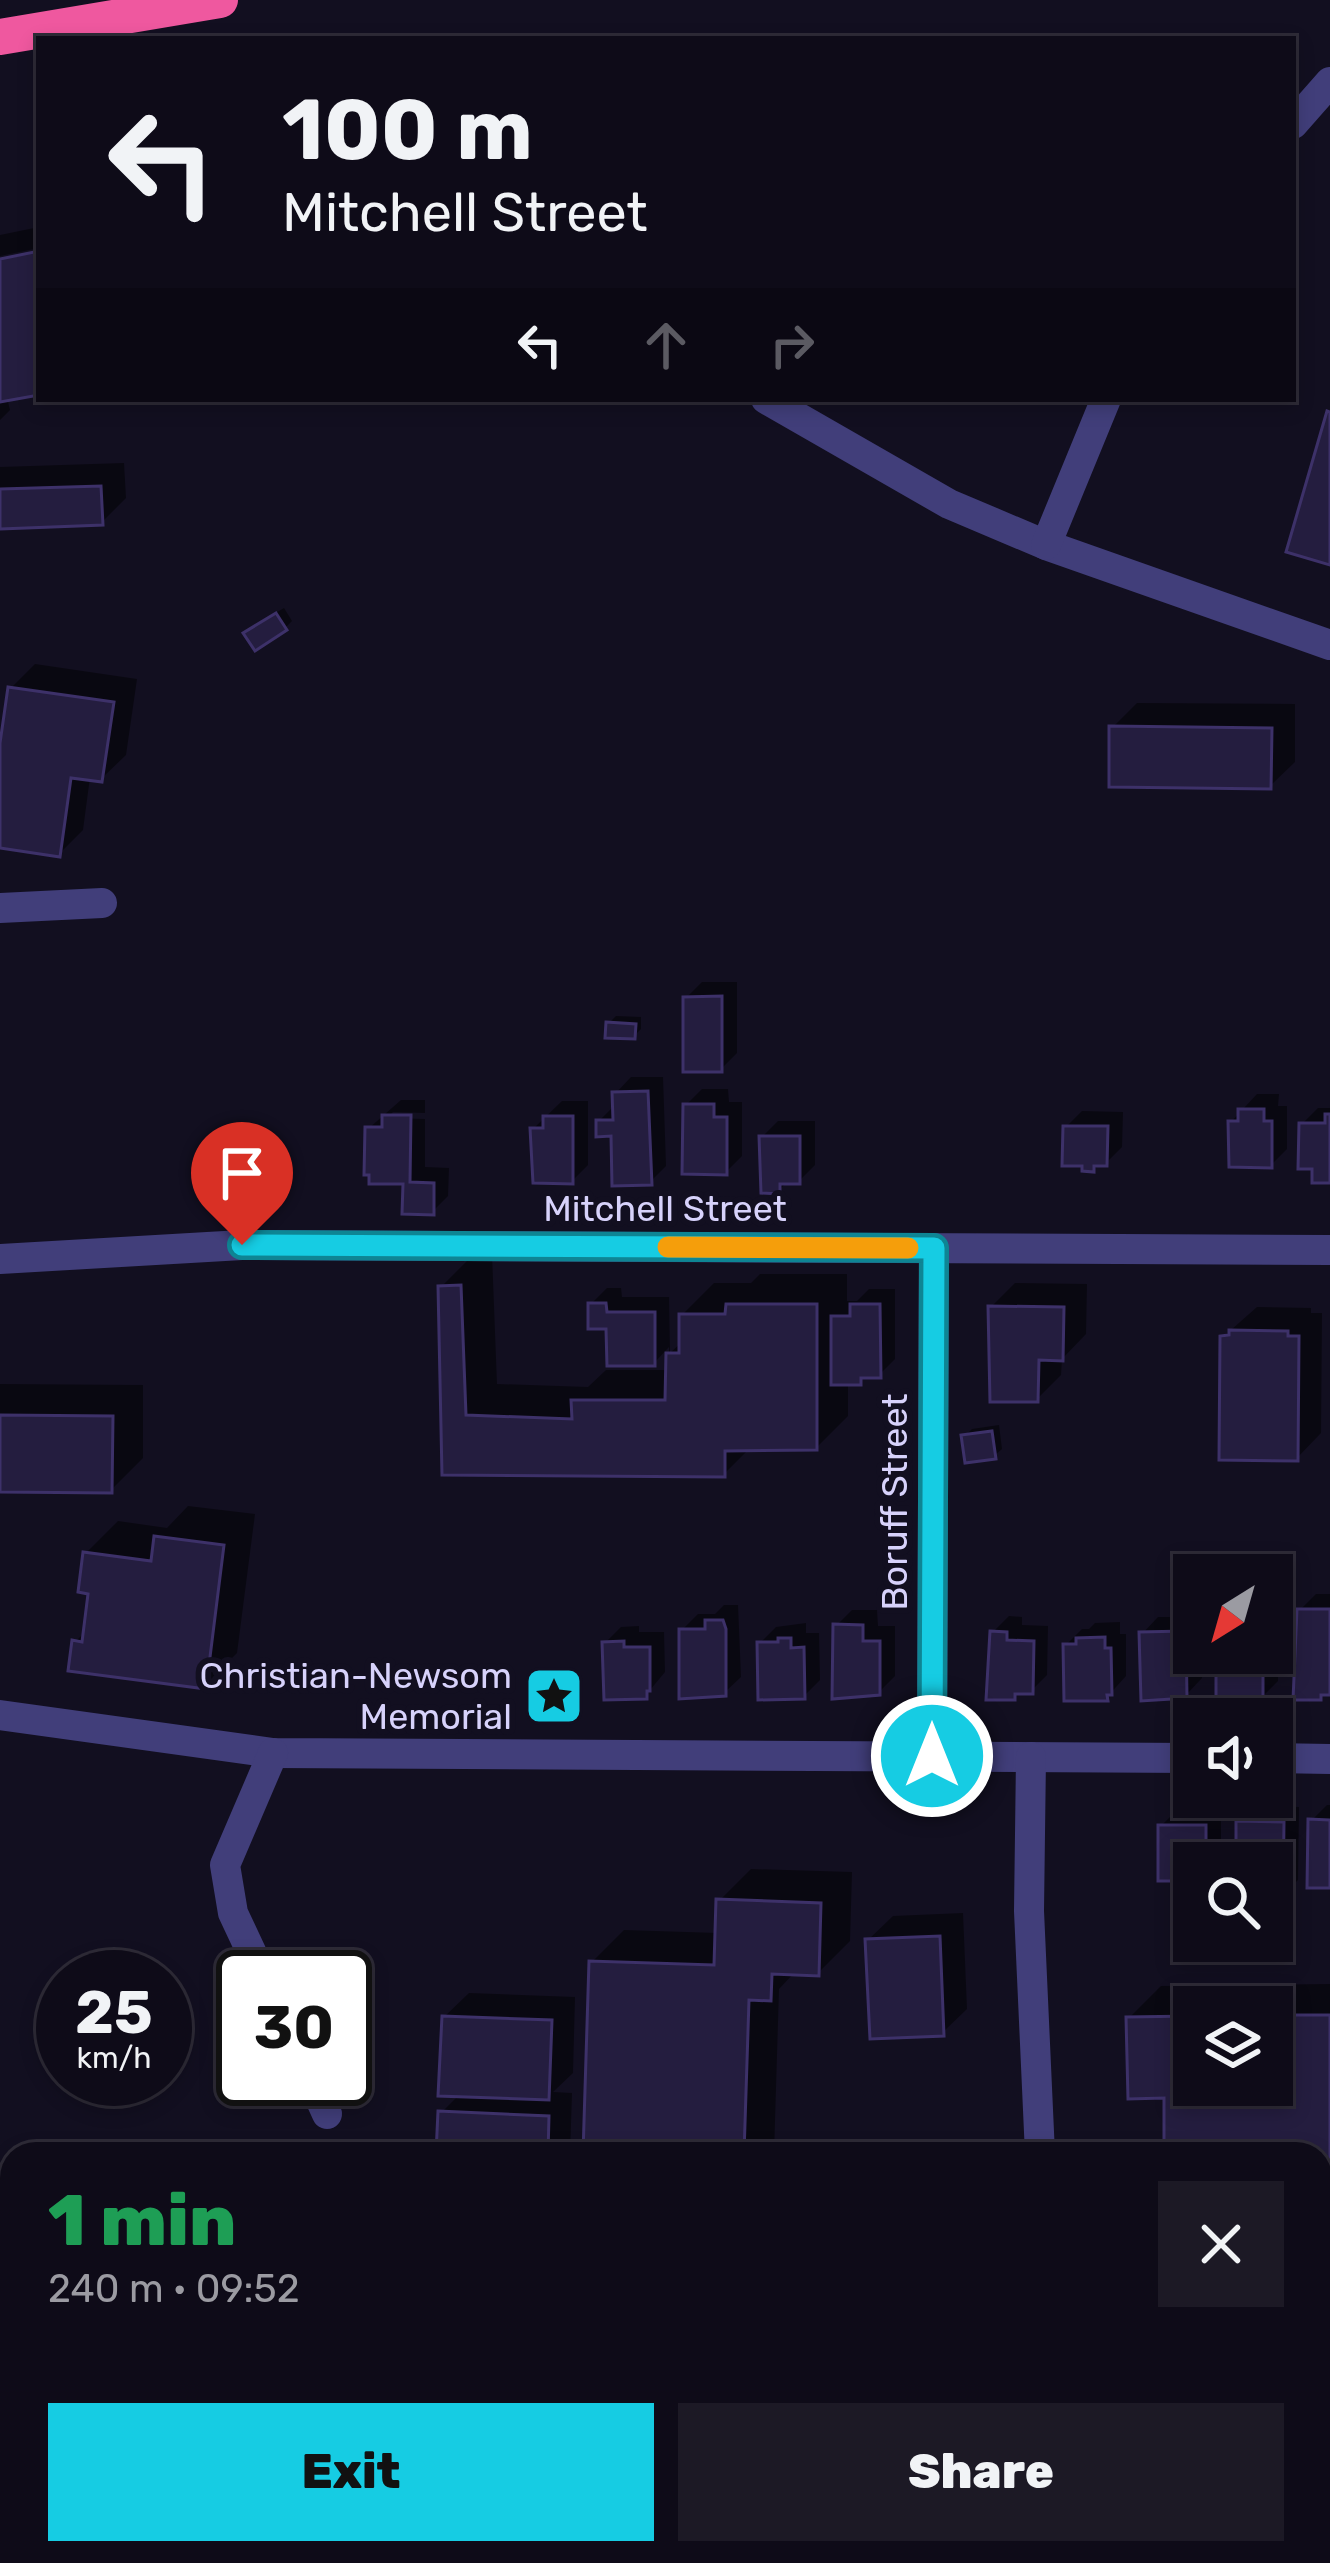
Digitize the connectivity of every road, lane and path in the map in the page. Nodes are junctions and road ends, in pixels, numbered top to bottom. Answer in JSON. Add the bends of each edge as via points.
{"nodes":[{"id":1,"x":220,"y":0,"type":"edge"},
{"id":2,"x":0,"y":37,"type":"edge"},
{"id":3,"x":1330,"y":82,"type":"edge"},
{"id":4,"x":1296,"y":121,"type":"edge"},
{"id":5,"x":771,"y":402,"type":"edge"},
{"id":6,"x":1105,"y":402,"type":"edge"},
{"id":7,"x":1046,"y":545,"type":"junction"},
{"id":8,"x":1330,"y":645,"type":"edge"},
{"id":9,"x":102,"y":903,"type":"dead end"},
{"id":10,"x":0,"y":908,"type":"edge"},
{"id":11,"x":934,"y":1248,"type":"junction"},
{"id":12,"x":1330,"y":1250,"type":"edge"},
{"id":13,"x":0,"y":1259,"type":"edge"},
{"id":14,"x":0,"y":1715,"type":"edge"},
{"id":15,"x":274,"y":1753,"type":"junction"},
{"id":16,"x":932,"y":1756,"type":"junction"},
{"id":17,"x":1031,"y":1757,"type":"junction"},
{"id":18,"x":1173,"y":1758,"type":"edge"},
{"id":19,"x":1293,"y":1758,"type":"edge"},
{"id":20,"x":1330,"y":1759,"type":"edge"},
{"id":21,"x":250,"y":1950,"type":"edge"},
{"id":22,"x":323,"y":2106,"type":"edge"},
{"id":23,"x":327,"y":2114,"type":"dead end"},
{"id":24,"x":1039,"y":2142,"type":"edge"}],
"edges":[{"from":1,"to":2,"type":"highway"},
{"from":3,"to":4,"type":"street"},
{"from":5,"to":7,"type":"street","via":[[949,504]]},
{"from":6,"to":7,"type":"street"},
{"from":7,"to":8,"type":"street"},
{"from":9,"to":10,"type":"street"},
{"from":11,"to":12,"type":"street","name":"Mitchell Street"},
{"from":11,"to":13,"type":"street","name":"Mitchell Street","via":[[242,1245]]},
{"from":11,"to":16,"type":"street","name":"Boruff Street"},
{"from":14,"to":15,"type":"street"},
{"from":15,"to":16,"type":"street"},
{"from":15,"to":21,"type":"street","via":[[225,1865],[233,1913]]},
{"from":16,"to":17,"type":"street"},
{"from":17,"to":18,"type":"street"},
{"from":17,"to":24,"type":"street"},
{"from":19,"to":20,"type":"street"},
{"from":22,"to":23,"type":"street"}]}
